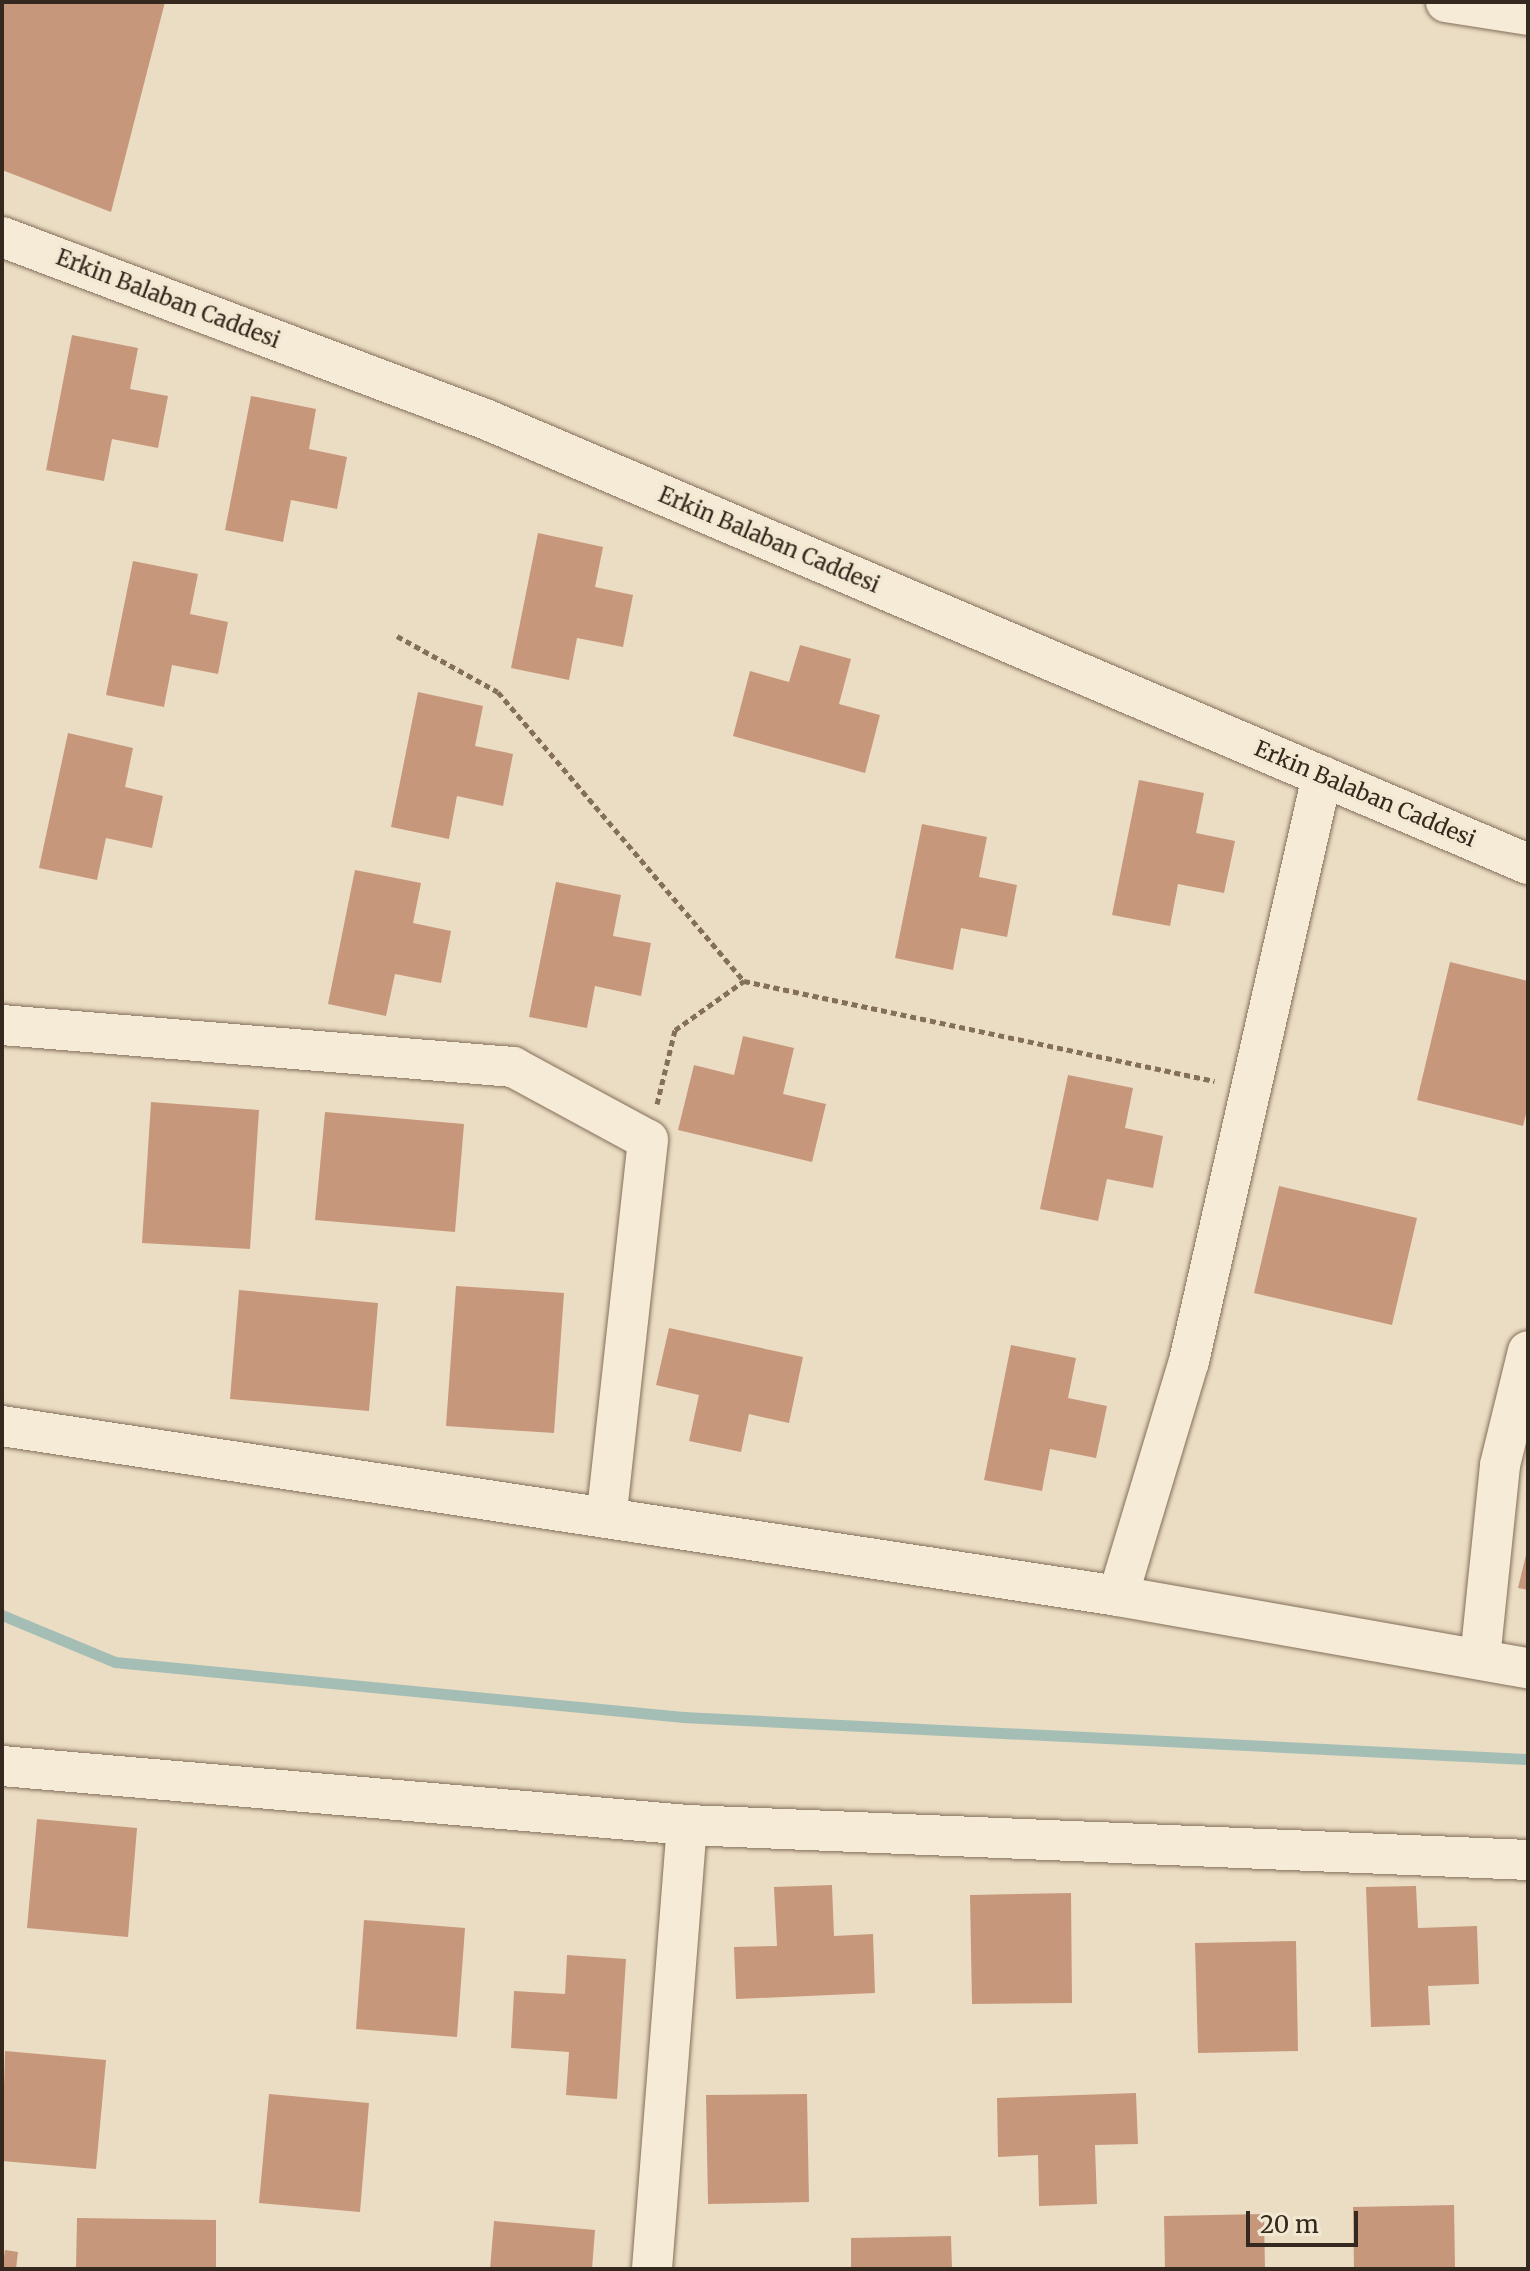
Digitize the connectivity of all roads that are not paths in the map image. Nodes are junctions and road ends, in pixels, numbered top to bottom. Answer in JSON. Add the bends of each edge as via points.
{"nodes":[{"id":1,"x":1446,"y":2,"type":"edge"},
{"id":2,"x":1528,"y":15,"type":"edge"},
{"id":3,"x":2,"y":237,"type":"edge"},
{"id":4,"x":1322,"y":776,"type":"junction"},
{"id":5,"x":1528,"y":864,"type":"edge"},
{"id":6,"x":2,"y":1025,"type":"edge"},
{"id":7,"x":1528,"y":1351,"type":"edge"},
{"id":8,"x":2,"y":1426,"type":"edge"},
{"id":9,"x":606,"y":1518,"type":"junction"},
{"id":10,"x":1118,"y":1596,"type":"junction"},
{"id":11,"x":1480,"y":1659,"type":"junction"},
{"id":12,"x":1528,"y":1668,"type":"edge"},
{"id":13,"x":2,"y":1766,"type":"edge"},
{"id":14,"x":687,"y":1825,"type":"junction"},
{"id":15,"x":1528,"y":1860,"type":"edge"},
{"id":16,"x":652,"y":2269,"type":"edge"}],
"edges":[{"from":1,"to":2,"type":"street"},
{"from":3,"to":4,"type":"street","name":"Erkin Balaban Caddesi","via":[[485,419]]},
{"from":4,"to":5,"type":"street","name":"Erkin Balaban Caddesi"},
{"from":4,"to":10,"type":"street","via":[[1189,1361]]},
{"from":6,"to":9,"type":"street","via":[[513,1067],[648,1140]]},
{"from":7,"to":11,"type":"street","via":[[1500,1465]]},
{"from":8,"to":9,"type":"street"},
{"from":9,"to":10,"type":"street"},
{"from":10,"to":11,"type":"street"},
{"from":11,"to":12,"type":"street"},
{"from":13,"to":14,"type":"street"},
{"from":14,"to":15,"type":"street"},
{"from":14,"to":16,"type":"street"}]}
